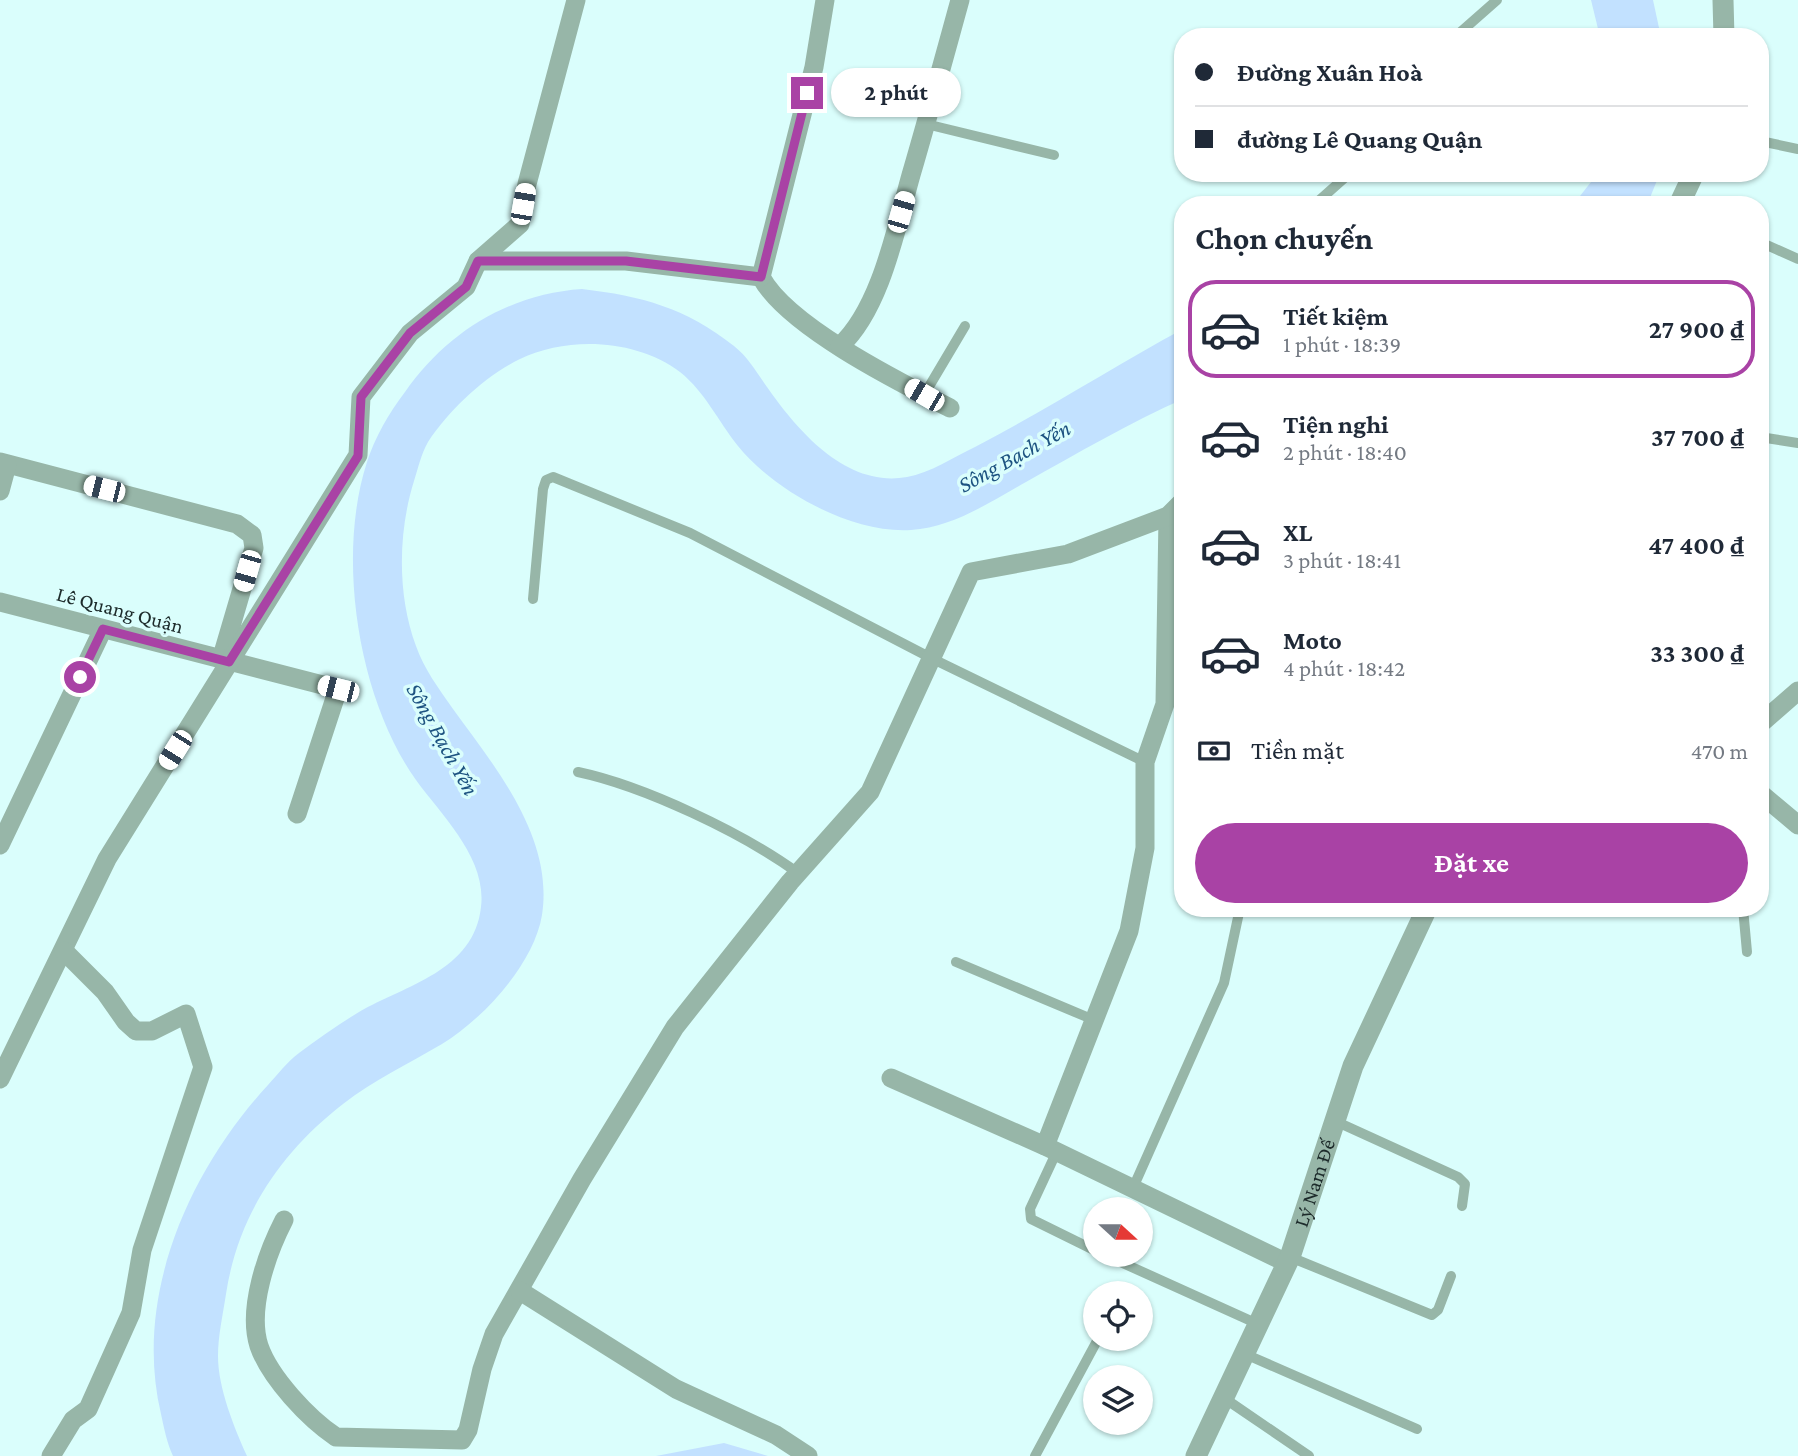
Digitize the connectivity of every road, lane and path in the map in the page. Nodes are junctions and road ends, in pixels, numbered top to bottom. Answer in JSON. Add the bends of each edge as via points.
{"nodes":[{"id":1,"x":576,"y":0,"type":"edge"},
{"id":2,"x":825,"y":0,"type":"edge"},
{"id":3,"x":960,"y":0,"type":"edge"},
{"id":4,"x":1497,"y":0,"type":"edge"},
{"id":5,"x":1723,"y":0,"type":"edge"},
{"id":6,"x":1465,"y":28,"type":"edge"},
{"id":7,"x":1724,"y":28,"type":"edge"},
{"id":8,"x":926,"y":124,"type":"junction"},
{"id":9,"x":1769,"y":143,"type":"edge"},
{"id":10,"x":1798,"y":149,"type":"edge"},
{"id":11,"x":1054,"y":155,"type":"dead end"},
{"id":12,"x":1340,"y":182,"type":"edge"},
{"id":13,"x":1324,"y":196,"type":"edge"},
{"id":14,"x":1769,"y":246,"type":"edge"},
{"id":15,"x":1798,"y":259,"type":"edge"},
{"id":16,"x":478,"y":261,"type":"junction"},
{"id":17,"x":761,"y":277,"type":"junction"},
{"id":18,"x":965,"y":326,"type":"dead end"},
{"id":19,"x":840,"y":346,"type":"junction"},
{"id":20,"x":924,"y":395,"type":"junction"},
{"id":21,"x":950,"y":408,"type":"dead end"},
{"id":22,"x":1769,"y":438,"type":"edge"},
{"id":23,"x":1798,"y":443,"type":"edge"},
{"id":24,"x":4,"y":463,"type":"edge"},
{"id":25,"x":0,"y":491,"type":"edge"},
{"id":26,"x":1174,"y":510,"type":"edge"},
{"id":27,"x":1168,"y":516,"type":"junction"},
{"id":28,"x":533,"y":599,"type":"dead end"},
{"id":29,"x":0,"y":602,"type":"edge"},
{"id":30,"x":103,"y":629,"type":"junction"},
{"id":31,"x":933,"y":659,"type":"junction"},
{"id":32,"x":225,"y":661,"type":"junction"},
{"id":33,"x":1798,"y":691,"type":"edge"},
{"id":34,"x":1769,"y":714,"type":"edge"},
{"id":35,"x":1145,"y":762,"type":"junction"},
{"id":36,"x":578,"y":772,"type":"dead end"},
{"id":37,"x":1769,"y":803,"type":"edge"},
{"id":38,"x":297,"y":814,"type":"dead end"},
{"id":39,"x":1798,"y":825,"type":"edge"},
{"id":40,"x":0,"y":845,"type":"edge"},
{"id":41,"x":797,"y":873,"type":"junction"},
{"id":42,"x":1238,"y":917,"type":"edge"},
{"id":43,"x":1423,"y":917,"type":"edge"},
{"id":44,"x":1744,"y":917,"type":"edge"},
{"id":45,"x":64,"y":951,"type":"junction"},
{"id":46,"x":1746,"y":952,"type":"dead end"},
{"id":47,"x":956,"y":962,"type":"dead end"},
{"id":48,"x":1094,"y":1020,"type":"junction"},
{"id":49,"x":891,"y":1078,"type":"dead end"},
{"id":50,"x":0,"y":1079,"type":"edge"},
{"id":51,"x":1334,"y":1120,"type":"junction"},
{"id":52,"x":1051,"y":1148,"type":"junction"},
{"id":53,"x":1133,"y":1188,"type":"junction"},
{"id":54,"x":1462,"y":1206,"type":"dead end"},
{"id":55,"x":284,"y":1220,"type":"dead end"},
{"id":56,"x":1083,"y":1245,"type":"edge"},
{"id":57,"x":1289,"y":1260,"type":"junction"},
{"id":58,"x":1132,"y":1267,"type":"edge"},
{"id":59,"x":1451,"y":1276,"type":"dead end"},
{"id":60,"x":520,"y":1292,"type":"junction"},
{"id":61,"x":1260,"y":1325,"type":"junction"},
{"id":62,"x":1092,"y":1351,"type":"edge"},
{"id":63,"x":1245,"y":1354,"type":"junction"},
{"id":64,"x":1224,"y":1398,"type":"junction"},
{"id":65,"x":1418,"y":1430,"type":"dead end"},
{"id":66,"x":51,"y":1456,"type":"edge"},
{"id":67,"x":808,"y":1456,"type":"edge"},
{"id":68,"x":1035,"y":1456,"type":"edge"},
{"id":69,"x":1196,"y":1456,"type":"edge"},
{"id":70,"x":1309,"y":1456,"type":"edge"}],
"edges":[{"from":1,"to":16,"type":"street","via":[[520,224]]},
{"from":2,"to":17,"type":"street","via":[[814,67]]},
{"from":3,"to":8,"type":"street"},
{"from":4,"to":6,"type":"lane"},
{"from":5,"to":7,"type":"street"},
{"from":8,"to":11,"type":"lane"},
{"from":8,"to":19,"type":"street","via":[[885,265],[854,333]]},
{"from":9,"to":10,"type":"lane"},
{"from":12,"to":13,"type":"lane"},
{"from":14,"to":15,"type":"lane"},
{"from":16,"to":17,"type":"street","via":[[626,261]]},
{"from":16,"to":32,"type":"street","via":[[466,287],[410,333],[361,397],[358,456]]},
{"from":17,"to":19,"type":"street","via":[[768,291],[788,309]]},
{"from":18,"to":20,"type":"lane"},
{"from":19,"to":20,"type":"street"},
{"from":20,"to":21,"type":"street"},
{"from":22,"to":23,"type":"lane"},
{"from":24,"to":25,"type":"street"},
{"from":24,"to":32,"type":"street","via":[[246,528],[254,548]]},
{"from":26,"to":27,"type":"street"},
{"from":27,"to":31,"type":"street","via":[[1059,557],[974,569]]},
{"from":27,"to":35,"type":"street","via":[[1165,704]]},
{"from":28,"to":31,"type":"lane","via":[[543,489],[553,477],[690,533]]},
{"from":29,"to":30,"type":"street","name":"Lê Quang Quận"},
{"from":30,"to":32,"type":"street","name":"Lê Quang Quận"},
{"from":30,"to":40,"type":"street"},
{"from":31,"to":35,"type":"lane"},
{"from":31,"to":41,"type":"street","via":[[870,792]]},
{"from":32,"to":38,"type":"street","name":"Lê Quang Quận","via":[[338,689]]},
{"from":32,"to":45,"type":"street","via":[[107,859]]},
{"from":33,"to":34,"type":"street"},
{"from":35,"to":48,"type":"street","via":[[1145,848],[1129,931]]},
{"from":36,"to":41,"type":"lane","via":[[663,800],[764,851]]},
{"from":37,"to":39,"type":"street"},
{"from":41,"to":60,"type":"street","via":[[675,1027],[582,1179]]},
{"from":42,"to":53,"type":"lane","via":[[1224,983]]},
{"from":43,"to":51,"type":"street","name":"Lý Nam Đế","via":[[1353,1066]]},
{"from":44,"to":46,"type":"lane"},
{"from":45,"to":50,"type":"street"},
{"from":45,"to":66,"type":"street","via":[[136,1031],[152,1031],[186,1014],[203,1067],[142,1250],[131,1313],[88,1409],[73,1420]]},
{"from":47,"to":48,"type":"lane"},
{"from":48,"to":52,"type":"street"},
{"from":49,"to":52,"type":"street"},
{"from":51,"to":54,"type":"lane","via":[[1458,1177],[1465,1184]]},
{"from":51,"to":57,"type":"street","name":"Lý Nam Đế"},
{"from":52,"to":53,"type":"street"},
{"from":52,"to":56,"type":"lane","via":[[1029,1214],[1036,1224]]},
{"from":53,"to":57,"type":"street"},
{"from":55,"to":60,"type":"street","via":[[262,1272],[259,1346],[286,1390],[336,1437],[462,1440],[494,1334]]},
{"from":57,"to":59,"type":"lane","via":[[1433,1315]]},
{"from":57,"to":61,"type":"street","name":"Lý Nam Đế"},
{"from":58,"to":61,"type":"lane"},
{"from":60,"to":67,"type":"street","via":[[676,1389]]},
{"from":61,"to":63,"type":"street","name":"Lý Nam Đế"},
{"from":62,"to":68,"type":"lane"},
{"from":63,"to":64,"type":"street","name":"Lý Nam Đế"},
{"from":63,"to":65,"type":"lane"},
{"from":64,"to":69,"type":"street","name":"Lý Nam Đế"},
{"from":64,"to":70,"type":"lane"}]}
